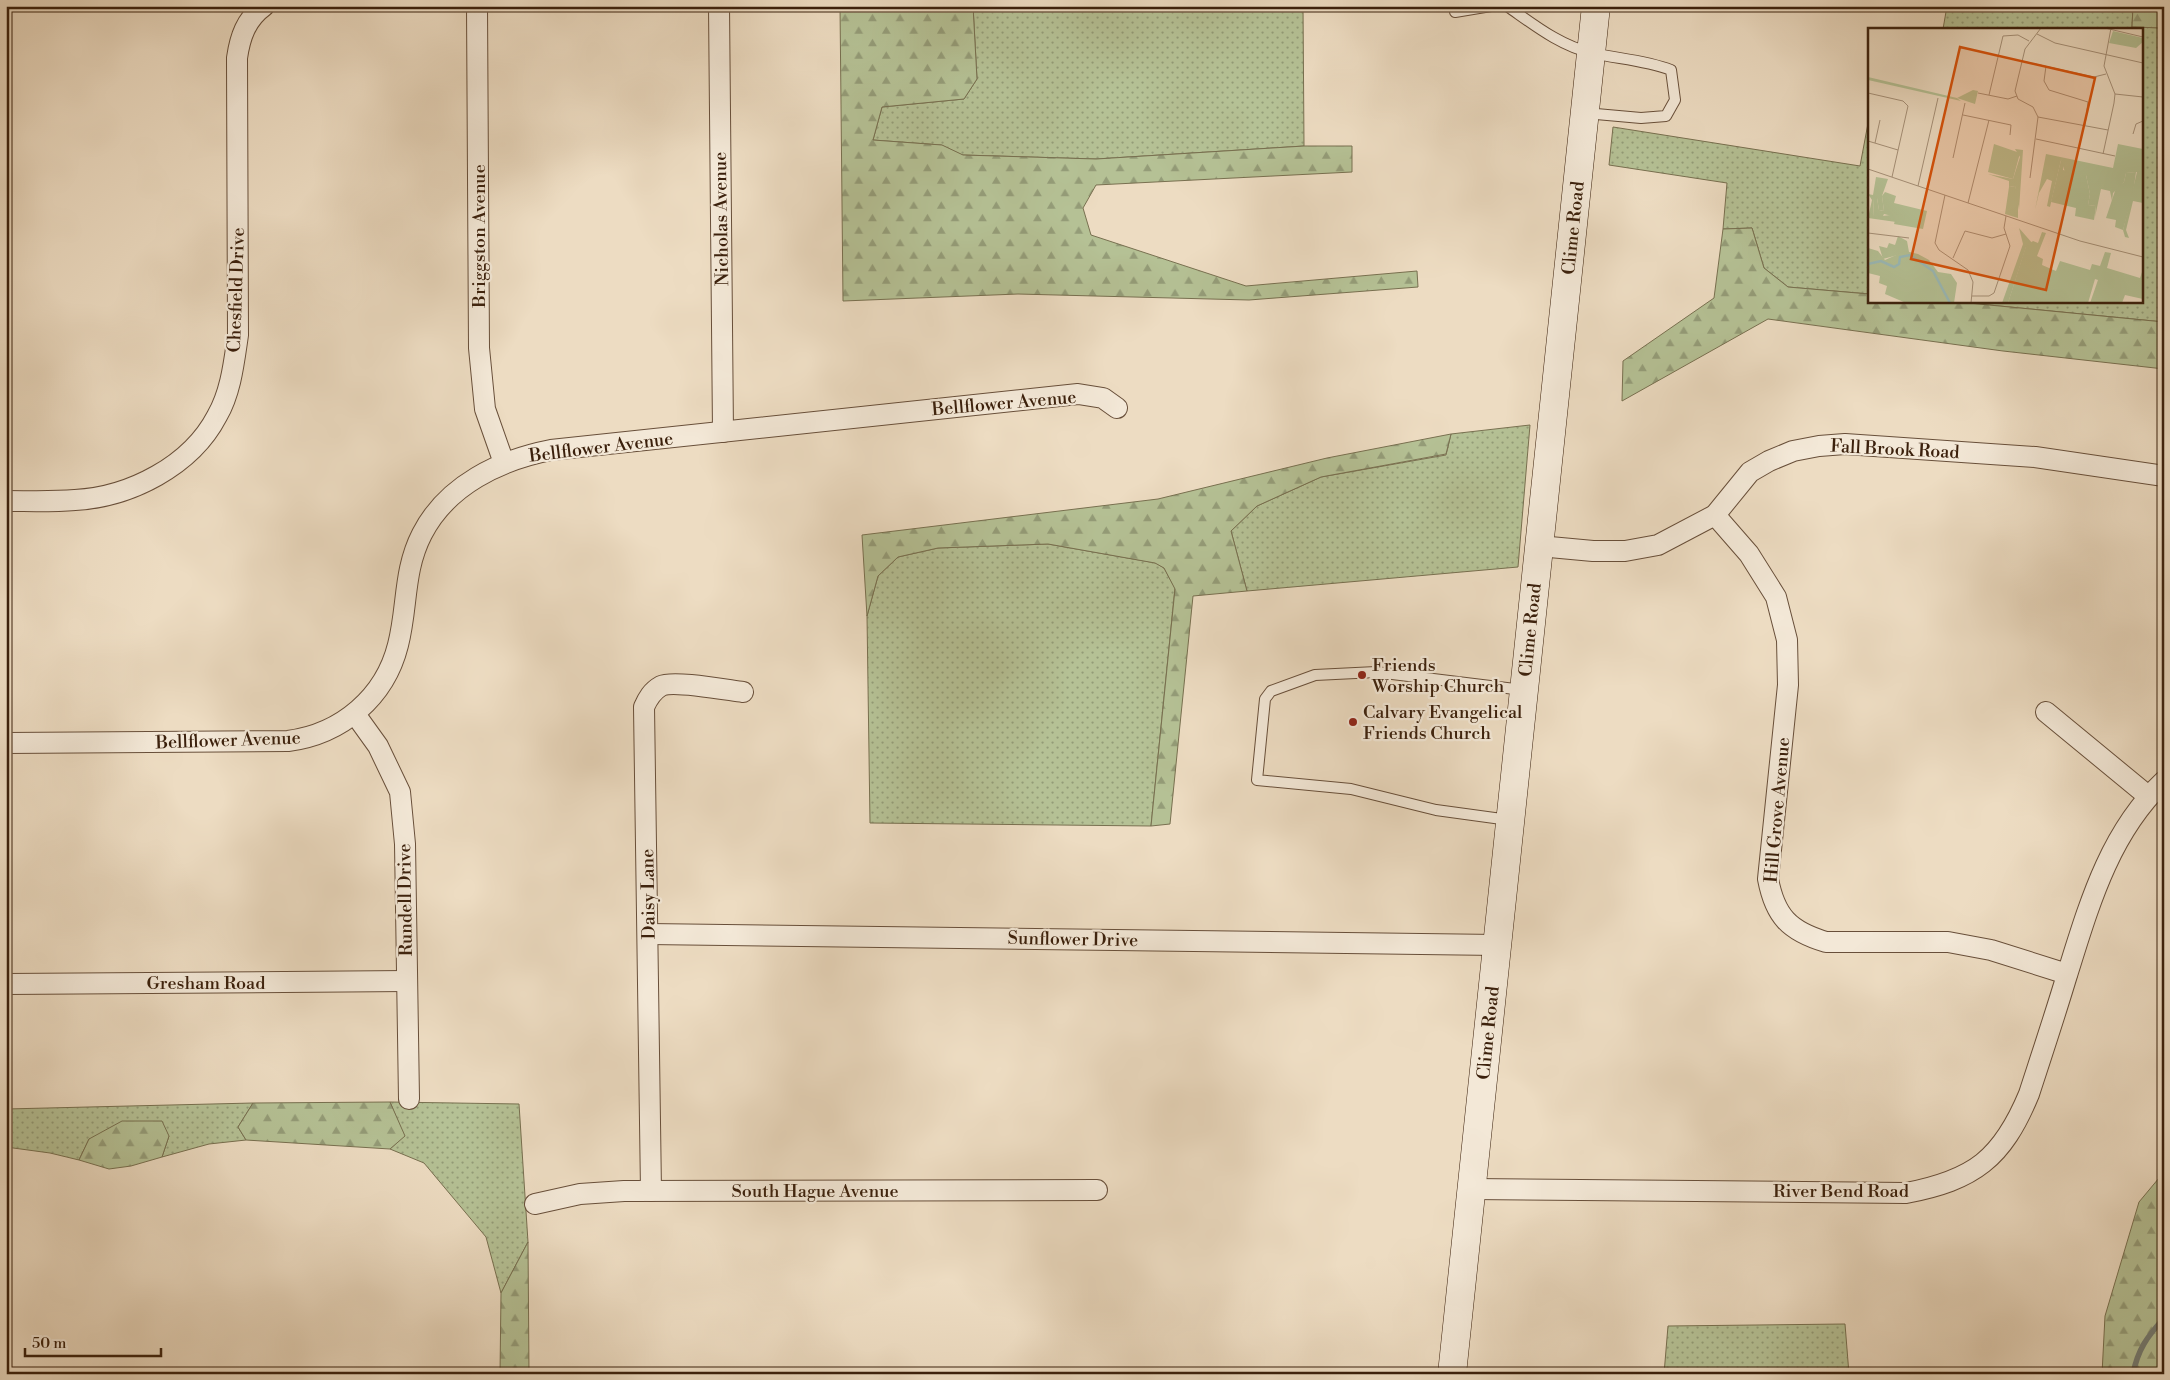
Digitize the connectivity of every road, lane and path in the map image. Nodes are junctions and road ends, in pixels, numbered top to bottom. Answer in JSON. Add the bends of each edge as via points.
{"nodes":[{"id":1,"x":477,"y":6,"type":"edge"},
{"id":2,"x":719,"y":6,"type":"edge"},
{"id":3,"x":1492,"y":6,"type":"edge"},
{"id":4,"x":1507,"y":6,"type":"edge"},
{"id":5,"x":1596,"y":6,"type":"edge"},
{"id":6,"x":258,"y":10,"type":"edge"},
{"id":7,"x":1455,"y":12,"type":"dead end"},
{"id":8,"x":1590,"y":53,"type":"junction"},
{"id":9,"x":1584,"y":113,"type":"junction"},
{"id":10,"x":1117,"y":408,"type":"dead end"},
{"id":11,"x":723,"y":432,"type":"junction"},
{"id":12,"x":504,"y":463,"type":"junction"},
{"id":13,"x":2164,"y":476,"type":"edge"},
{"id":14,"x":6,"y":501,"type":"edge"},
{"id":15,"x":1714,"y":515,"type":"junction"},
{"id":16,"x":1539,"y":546,"type":"junction"},
{"id":17,"x":1524,"y":690,"type":"junction"},
{"id":18,"x":743,"y":692,"type":"dead end"},
{"id":19,"x":2046,"y":712,"type":"dead end"},
{"id":20,"x":355,"y":714,"type":"junction"},
{"id":21,"x":6,"y":743,"type":"edge"},
{"id":22,"x":2164,"y":781,"type":"edge"},
{"id":23,"x":2148,"y":796,"type":"junction"},
{"id":24,"x":1510,"y":820,"type":"junction"},
{"id":25,"x":648,"y":934,"type":"junction"},
{"id":26,"x":1497,"y":945,"type":"junction"},
{"id":27,"x":2067,"y":974,"type":"junction"},
{"id":28,"x":407,"y":982,"type":"junction"},
{"id":29,"x":6,"y":984,"type":"edge"},
{"id":30,"x":409,"y":1099,"type":"dead end"},
{"id":31,"x":1472,"y":1189,"type":"junction"},
{"id":32,"x":1097,"y":1190,"type":"dead end"},
{"id":33,"x":651,"y":1191,"type":"junction"},
{"id":34,"x":535,"y":1204,"type":"dead end"},
{"id":35,"x":1452,"y":1374,"type":"edge"}],
"edges":[{"from":1,"to":12,"type":"street","name":"Briggston Avenue","via":[[479,348],[485,408]]},
{"from":2,"to":11,"type":"street","name":"Nicholas Avenue"},
{"from":3,"to":7,"type":"lane"},
{"from":4,"to":8,"type":"lane","via":[[1549,36]]},
{"from":5,"to":8,"type":"main road","name":"Clime Road"},
{"from":6,"to":14,"type":"street","name":"Chesfield Drive","via":[[239,43],[237,58],[238,335],[232,374],[218,416],[199,441],[174,465],[141,486],[76,500]]},
{"from":8,"to":9,"type":"main road","name":"Clime Road"},
{"from":8,"to":9,"type":"lane","via":[[1654,63],[1672,70],[1675,100],[1666,116],[1641,118]]},
{"from":9,"to":16,"type":"main road","name":"Clime Road"},
{"from":10,"to":11,"type":"street","name":"Bellflower Avenue","via":[[1103,398],[1078,394]]},
{"from":11,"to":12,"type":"street","name":"Bellflower Avenue","via":[[551,450]]},
{"from":12,"to":20,"type":"street","name":"Bellflower Avenue","via":[[453,494],[422,533],[407,578],[399,644],[392,664],[374,696]]},
{"from":13,"to":15,"type":"street","name":"Fall Brook Road","via":[[2035,457],[1845,444],[1819,446],[1793,451],[1750,472]]},
{"from":15,"to":16,"type":"street","name":"Fall Brook Road","via":[[1658,545],[1625,551]]},
{"from":15,"to":27,"type":"street","name":"Hill Grove Avenue","via":[[1749,554],[1776,597],[1787,640],[1788,685],[1768,879],[1780,914],[1792,927],[1826,942],[1948,942],[1991,950]]},
{"from":16,"to":17,"type":"main road","name":"Clime Road"},
{"from":17,"to":24,"type":"main road","name":"Clime Road"},
{"from":17,"to":24,"type":"lane","via":[[1376,672],[1315,675],[1271,691],[1265,700],[1263,713],[1257,780],[1350,790],[1436,810]]},
{"from":18,"to":25,"type":"street","name":"Daisy Lane","via":[[663,685],[651,694],[644,707]]},
{"from":19,"to":23,"type":"street"},
{"from":20,"to":21,"type":"street","name":"Bellflower Avenue","via":[[324,733],[288,741]]},
{"from":20,"to":28,"type":"street","name":"Rundell Drive","via":[[378,746],[400,792],[405,844]]},
{"from":22,"to":23,"type":"street","name":"River Bend Road"},
{"from":23,"to":27,"type":"street","name":"River Bend Road","via":[[2107,859],[2085,913]]},
{"from":24,"to":26,"type":"main road","name":"Clime Road"},
{"from":25,"to":26,"type":"street","name":"Sunflower Drive"},
{"from":25,"to":33,"type":"street","name":"Daisy Lane"},
{"from":26,"to":31,"type":"main road","name":"Clime Road"},
{"from":27,"to":31,"type":"street","name":"River Bend Road","via":[[2018,1121],[2004,1144],[1960,1179],[1906,1193]]},
{"from":28,"to":29,"type":"street","name":"Gresham Road"},
{"from":28,"to":30,"type":"street","name":"Rundell Drive"},
{"from":31,"to":35,"type":"main road","name":"Clime Road"},
{"from":32,"to":33,"type":"street","name":"South Hague Avenue"},
{"from":33,"to":34,"type":"street","name":"South Hague Avenue","via":[[580,1194]]}]}
